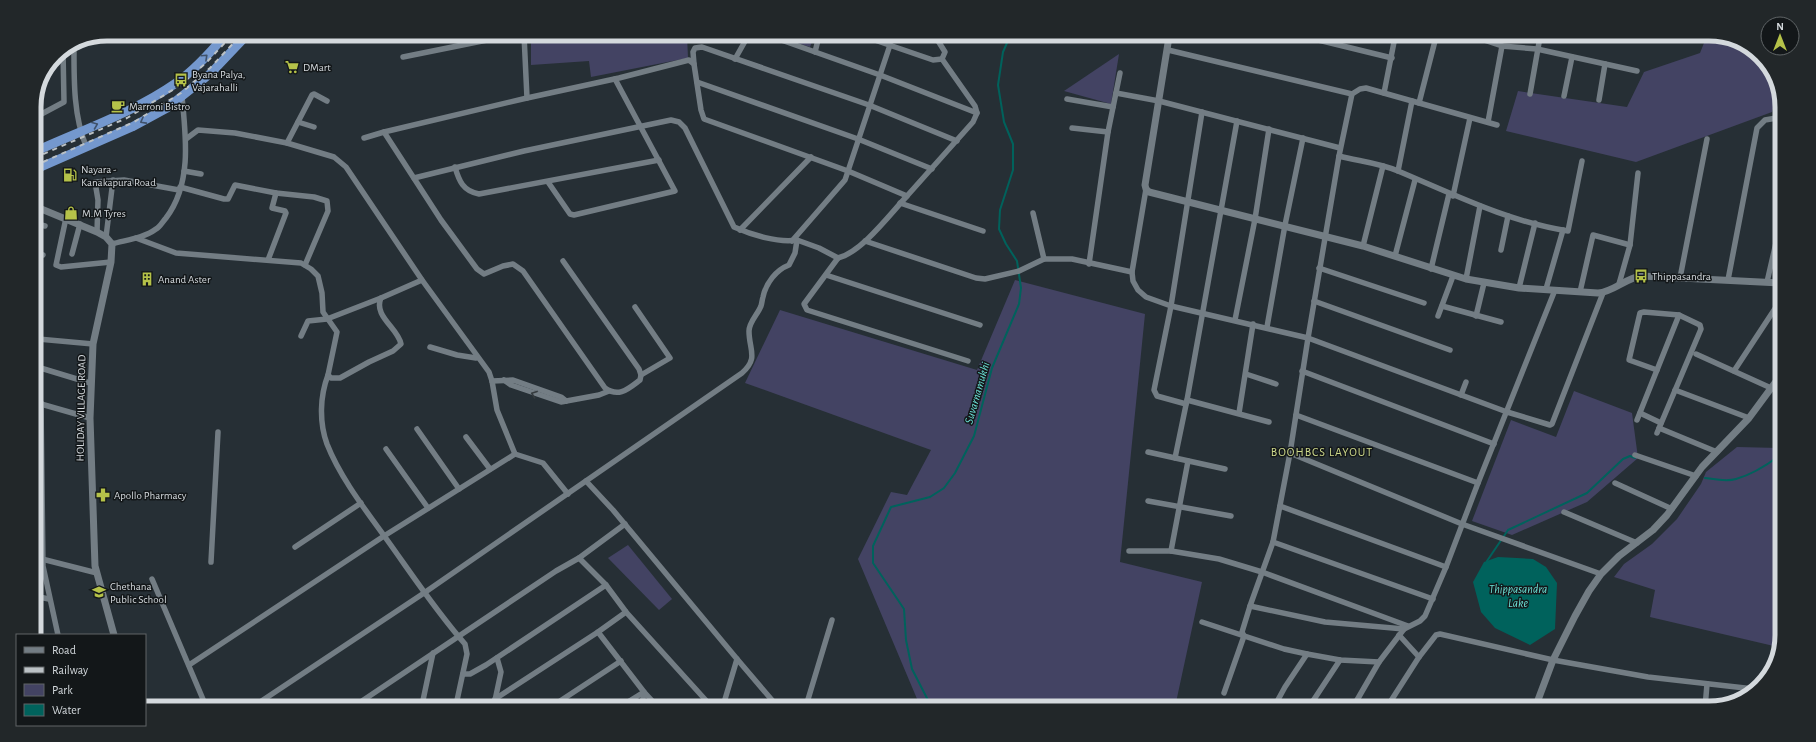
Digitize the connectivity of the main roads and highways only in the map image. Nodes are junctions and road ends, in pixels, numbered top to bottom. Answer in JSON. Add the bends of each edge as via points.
{"nodes":[{"id":1,"x":220,"y":41,"type":"edge"},
{"id":2,"x":241,"y":41,"type":"edge"},
{"id":3,"x":41,"y":149,"type":"edge"},
{"id":4,"x":41,"y":167,"type":"edge"}],
"edges":[{"from":3,"to":1,"type":"highway","one_way":true,"via":[[132,110],[176,84]]},
{"from":2,"to":4,"type":"highway","one_way":true,"via":[[211,73],[182,97],[145,121]]}]}
